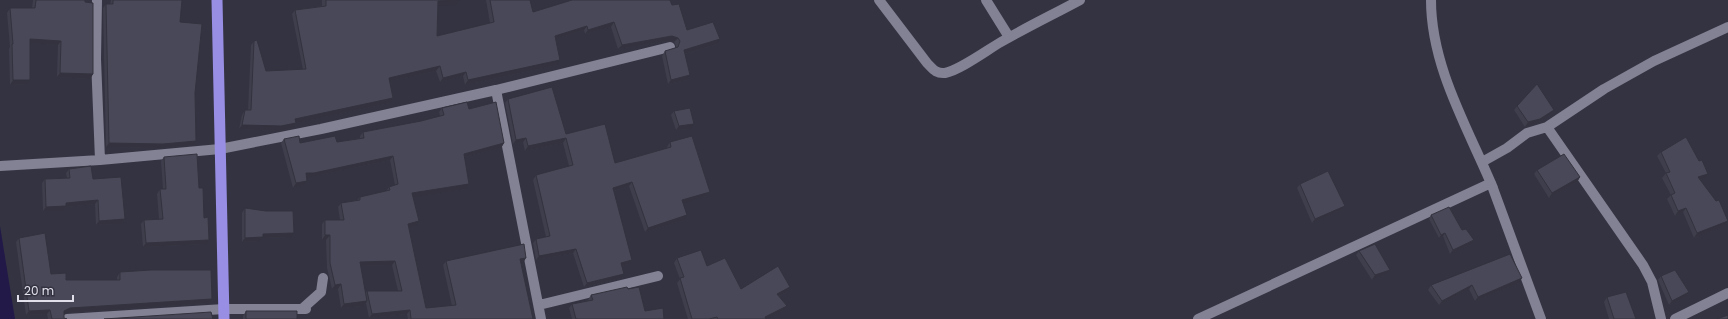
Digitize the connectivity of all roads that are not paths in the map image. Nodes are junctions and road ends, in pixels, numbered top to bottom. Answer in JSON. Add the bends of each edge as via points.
{"nodes":[{"id":1,"x":97,"y":0,"type":"edge"},
{"id":2,"x":217,"y":0,"type":"edge"},
{"id":3,"x":879,"y":0,"type":"edge"},
{"id":4,"x":986,"y":0,"type":"edge"},
{"id":5,"x":1080,"y":0,"type":"edge"},
{"id":6,"x":1431,"y":0,"type":"edge"},
{"id":7,"x":1728,"y":27,"type":"edge"},
{"id":8,"x":1009,"y":37,"type":"junction"},
{"id":9,"x":670,"y":47,"type":"dead end"},
{"id":10,"x":496,"y":90,"type":"junction"},
{"id":11,"x":1547,"y":127,"type":"junction"},
{"id":12,"x":220,"y":149,"type":"junction"},
{"id":13,"x":100,"y":160,"type":"junction"},
{"id":14,"x":1482,"y":162,"type":"junction"},
{"id":15,"x":0,"y":166,"type":"edge"},
{"id":16,"x":1491,"y":183,"type":"junction"},
{"id":17,"x":658,"y":276,"type":"dead end"},
{"id":18,"x":322,"y":278,"type":"dead end"},
{"id":19,"x":1728,"y":293,"type":"edge"},
{"id":20,"x":539,"y":305,"type":"junction"},
{"id":21,"x":224,"y":314,"type":"edge"},
{"id":22,"x":66,"y":319,"type":"edge"},
{"id":23,"x":541,"y":319,"type":"edge"},
{"id":24,"x":1198,"y":319,"type":"edge"},
{"id":25,"x":1541,"y":319,"type":"edge"},
{"id":26,"x":1661,"y":319,"type":"edge"},
{"id":27,"x":1675,"y":319,"type":"edge"}],
"edges":[{"from":1,"to":13,"type":"street","via":[[96,59]]},
{"from":2,"to":12,"type":"highway"},
{"from":3,"to":8,"type":"street","via":[[934,71],[939,73],[957,68]]},
{"from":4,"to":8,"type":"street"},
{"from":5,"to":8,"type":"street"},
{"from":6,"to":14,"type":"street","via":[[1431,17],[1439,57]]},
{"from":7,"to":11,"type":"street","via":[[1654,61]]},
{"from":9,"to":10,"type":"street"},
{"from":10,"to":12,"type":"street"},
{"from":10,"to":20,"type":"street"},
{"from":11,"to":14,"type":"street","via":[[1527,133]]},
{"from":11,"to":26,"type":"street","via":[[1643,265],[1652,282]]},
{"from":12,"to":13,"type":"street"},
{"from":12,"to":21,"type":"highway"},
{"from":13,"to":15,"type":"street"},
{"from":14,"to":16,"type":"street"},
{"from":16,"to":24,"type":"street"},
{"from":16,"to":25,"type":"street"},
{"from":17,"to":20,"type":"street"},
{"from":18,"to":21,"type":"street","via":[[321,292],[304,309]]},
{"from":19,"to":27,"type":"street"},
{"from":20,"to":23,"type":"street"},
{"from":21,"to":22,"type":"street"}]}
